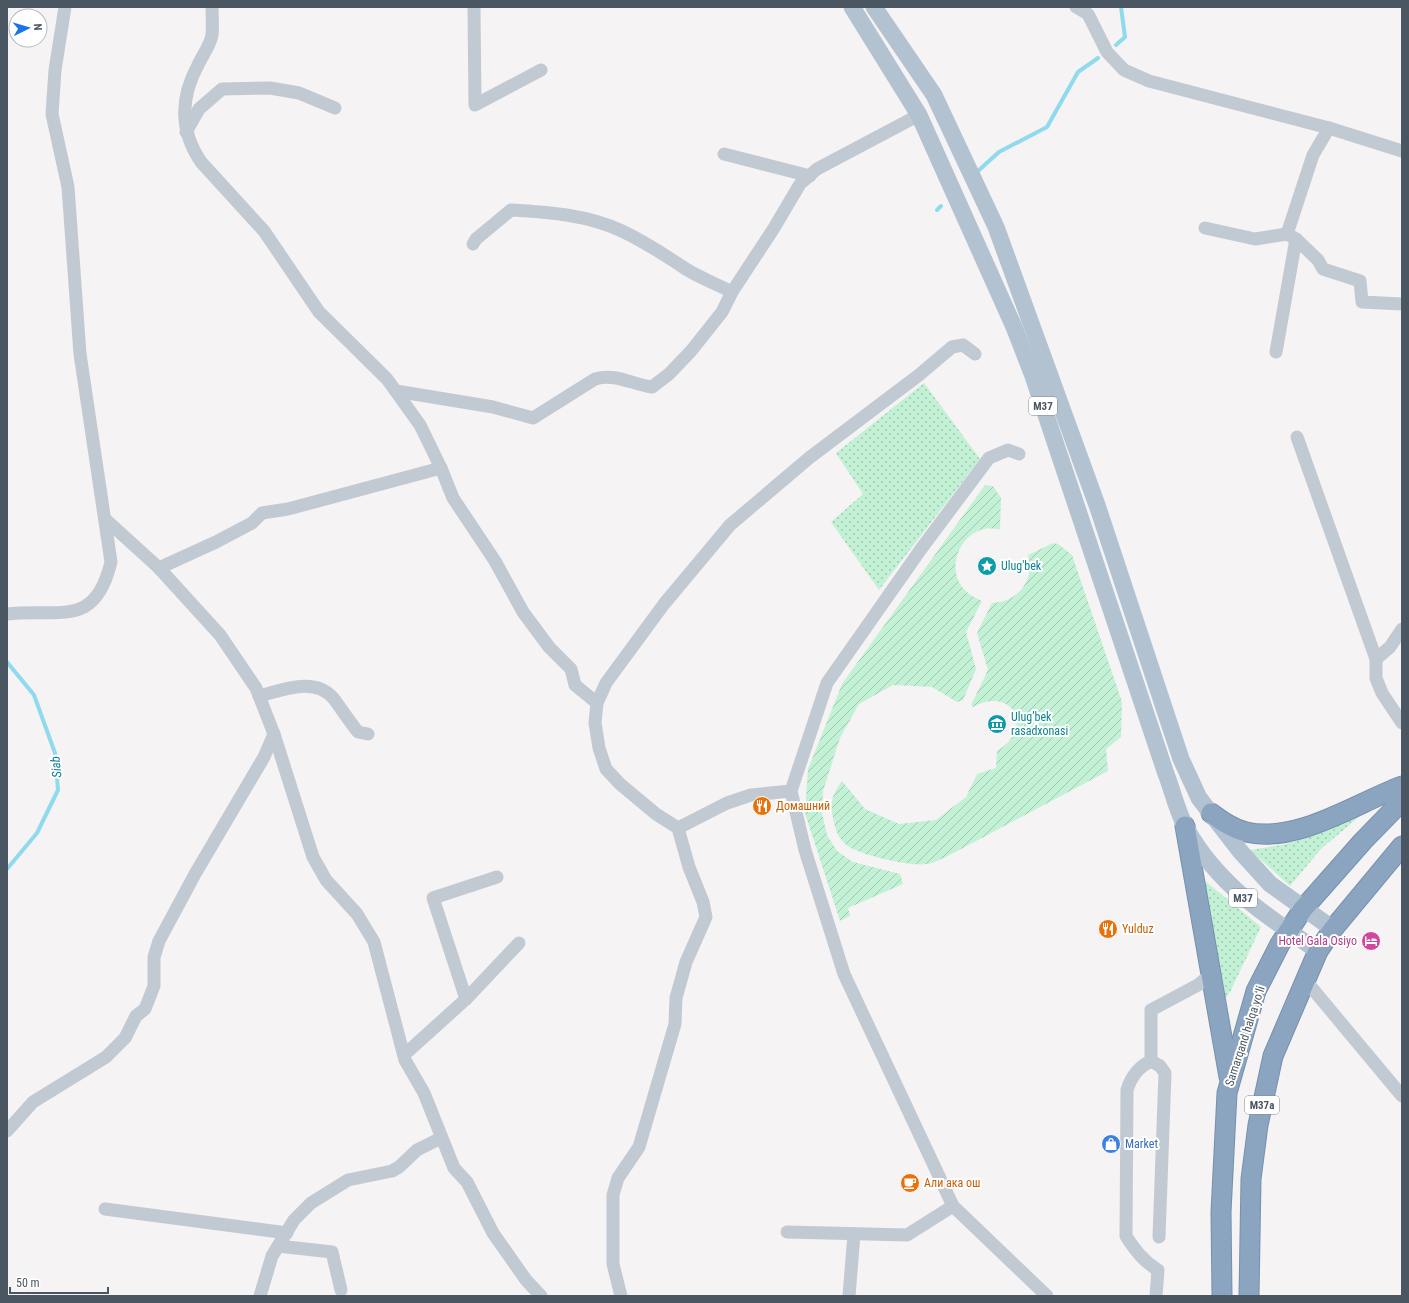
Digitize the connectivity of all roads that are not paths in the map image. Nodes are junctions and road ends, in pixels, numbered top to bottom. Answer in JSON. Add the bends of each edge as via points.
{"nodes":[{"id":1,"x":65,"y":7,"type":"edge"},
{"id":2,"x":212,"y":7,"type":"edge"},
{"id":3,"x":474,"y":7,"type":"edge"},
{"id":4,"x":852,"y":7,"type":"edge"},
{"id":5,"x":874,"y":7,"type":"edge"},
{"id":6,"x":1076,"y":7,"type":"edge"},
{"id":7,"x":541,"y":70,"type":"dead end"},
{"id":8,"x":335,"y":108,"type":"dead end"},
{"id":9,"x":919,"y":115,"type":"junction"},
{"id":10,"x":1328,"y":128,"type":"junction"},
{"id":11,"x":186,"y":132,"type":"junction"},
{"id":12,"x":1402,"y":151,"type":"edge"},
{"id":13,"x":724,"y":154,"type":"dead end"},
{"id":14,"x":810,"y":176,"type":"junction"},
{"id":15,"x":1205,"y":228,"type":"dead end"},
{"id":16,"x":1292,"y":237,"type":"junction"},
{"id":17,"x":473,"y":244,"type":"dead end"},
{"id":18,"x":732,"y":292,"type":"junction"},
{"id":19,"x":1402,"y":304,"type":"edge"},
{"id":20,"x":1030,"y":317,"type":"junction"},
{"id":21,"x":1014,"y":327,"type":"junction"},
{"id":22,"x":1276,"y":352,"type":"dead end"},
{"id":23,"x":975,"y":354,"type":"dead end"},
{"id":24,"x":396,"y":391,"type":"junction"},
{"id":25,"x":1296,"y":437,"type":"dead end"},
{"id":26,"x":1019,"y":454,"type":"dead end"},
{"id":27,"x":441,"y":468,"type":"junction"},
{"id":28,"x":105,"y":519,"type":"junction"},
{"id":29,"x":159,"y":568,"type":"junction"},
{"id":30,"x":7,"y":614,"type":"edge"},
{"id":31,"x":1402,"y":629,"type":"edge"},
{"id":32,"x":1376,"y":659,"type":"junction"},
{"id":33,"x":259,"y":696,"type":"junction"},
{"id":34,"x":597,"y":703,"type":"junction"},
{"id":35,"x":1402,"y":723,"type":"edge"},
{"id":36,"x":274,"y":734,"type":"junction"},
{"id":37,"x":368,"y":734,"type":"dead end"},
{"id":38,"x":1402,"y":786,"type":"edge"},
{"id":39,"x":792,"y":790,"type":"junction"},
{"id":40,"x":1402,"y":801,"type":"edge"},
{"id":41,"x":1211,"y":813,"type":"junction"},
{"id":42,"x":1185,"y":826,"type":"junction"},
{"id":43,"x":678,"y":828,"type":"junction"},
{"id":44,"x":1402,"y":846,"type":"edge"},
{"id":45,"x":497,"y":877,"type":"dead end"},
{"id":46,"x":1303,"y":909,"type":"junction"},
{"id":47,"x":1332,"y":929,"type":"junction"},
{"id":48,"x":1288,"y":931,"type":"junction"},
{"id":49,"x":519,"y":943,"type":"dead end"},
{"id":50,"x":1318,"y":951,"type":"junction"},
{"id":51,"x":1211,"y":974,"type":"junction"},
{"id":52,"x":1306,"y":981,"type":"junction"},
{"id":53,"x":466,"y":999,"type":"junction"},
{"id":54,"x":404,"y":1055,"type":"junction"},
{"id":55,"x":1151,"y":1061,"type":"junction"},
{"id":56,"x":1230,"y":1080,"type":"junction"},
{"id":57,"x":1402,"y":1096,"type":"edge"},
{"id":58,"x":7,"y":1131,"type":"edge"},
{"id":59,"x":441,"y":1138,"type":"junction"},
{"id":60,"x":953,"y":1206,"type":"junction"},
{"id":61,"x":105,"y":1208,"type":"dead end"},
{"id":62,"x":788,"y":1232,"type":"dead end"},
{"id":63,"x":287,"y":1233,"type":"junction"},
{"id":64,"x":854,"y":1234,"type":"junction"},
{"id":65,"x":1160,"y":1237,"type":"dead end"},
{"id":66,"x":278,"y":1246,"type":"junction"},
{"id":67,"x":341,"y":1290,"type":"dead end"},
{"id":68,"x":260,"y":1296,"type":"edge"},
{"id":69,"x":541,"y":1296,"type":"edge"},
{"id":70,"x":621,"y":1296,"type":"edge"},
{"id":71,"x":849,"y":1296,"type":"edge"},
{"id":72,"x":1047,"y":1296,"type":"edge"},
{"id":73,"x":1156,"y":1296,"type":"edge"},
{"id":74,"x":1222,"y":1296,"type":"edge"},
{"id":75,"x":1249,"y":1296,"type":"edge"}],
"edges":[{"from":1,"to":28,"type":"street","via":[[55,70],[52,114],[68,187],[80,354]]},
{"from":2,"to":11,"type":"street","via":[[212,36],[195,69],[183,108]]},
{"from":3,"to":7,"type":"street","via":[[475,105]]},
{"from":4,"to":9,"type":"main road","number":"M37"},
{"from":5,"to":20,"type":"main road","number":"M37","via":[[934,96],[996,227]]},
{"from":6,"to":10,"type":"street","via":[[1088,14],[1107,52],[1124,70],[1149,81]]},
{"from":8,"to":11,"type":"street","via":[[299,93],[270,88],[222,89],[199,109]]},
{"from":9,"to":14,"type":"street","via":[[817,169]]},
{"from":9,"to":21,"type":"main road","number":"M37"},
{"from":10,"to":12,"type":"street"},
{"from":10,"to":16,"type":"street","via":[[1313,155]]},
{"from":11,"to":24,"type":"street","via":[[201,162],[264,231],[319,312]]},
{"from":13,"to":14,"type":"street"},
{"from":14,"to":18,"type":"street","via":[[800,184]]},
{"from":15,"to":16,"type":"street","via":[[1255,238]]},
{"from":16,"to":19,"type":"street","via":[[1318,260],[1323,269],[1360,281],[1362,302]]},
{"from":16,"to":22,"type":"street"},
{"from":17,"to":18,"type":"street","via":[[511,210],[584,218],[621,231]]},
{"from":18,"to":24,"type":"street","via":[[722,312],[691,351],[652,387],[612,376],[595,379],[533,418],[493,407]]},
{"from":20,"to":21,"type":"street"},
{"from":20,"to":41,"type":"main road","number":"M37","via":[[1097,505],[1181,758],[1199,798]]},
{"from":21,"to":42,"type":"main road","number":"M37","via":[[1033,376]]},
{"from":23,"to":34,"type":"street","via":[[962,345],[952,347],[809,458],[730,525],[664,604],[606,683]]},
{"from":24,"to":27,"type":"street","via":[[420,425]]},
{"from":25,"to":32,"type":"street"},
{"from":26,"to":39,"type":"street","via":[[1008,450],[989,458],[921,549],[827,683]]},
{"from":27,"to":29,"type":"street","via":[[288,509],[262,512],[252,523]]},
{"from":27,"to":34,"type":"street","via":[[453,498],[495,561],[523,612],[549,647],[571,669],[575,685]]},
{"from":28,"to":29,"type":"street"},
{"from":28,"to":30,"type":"street","via":[[111,562],[106,582],[94,600],[75,612]]},
{"from":29,"to":33,"type":"street","via":[[220,635]]},
{"from":31,"to":32,"type":"street","via":[[1390,647]]},
{"from":32,"to":35,"type":"street","via":[[1376,678],[1382,693]]},
{"from":33,"to":36,"type":"street"},
{"from":33,"to":37,"type":"street","via":[[306,685],[318,687],[333,698],[358,732]]},
{"from":34,"to":43,"type":"street","via":[[595,723],[606,769],[656,814]]},
{"from":36,"to":54,"type":"street","via":[[313,857],[326,880],[357,914],[374,942]]},
{"from":36,"to":58,"type":"street","via":[[264,757],[159,941],[154,958],[154,986],[145,1009],[136,1016],[125,1038],[106,1057],[33,1102]]},
{"from":38,"to":41,"type":"highway","via":[[1309,826],[1286,831],[1263,834],[1245,832],[1227,825]]},
{"from":39,"to":43,"type":"street","via":[[751,795],[727,803]]},
{"from":39,"to":60,"type":"street","via":[[805,850],[844,974]]},
{"from":40,"to":46,"type":"highway","name":"Samarqand halqa yoʻli"},
{"from":41,"to":46,"type":"main road","number":"M37","via":[[1240,852],[1270,884]]},
{"from":42,"to":48,"type":"main road","number":"M37","via":[[1210,866],[1230,886]]},
{"from":42,"to":51,"type":"highway"},
{"from":43,"to":70,"type":"street","via":[[706,917],[684,970],[676,998],[675,1024],[639,1147],[618,1178],[613,1195],[613,1264]]},
{"from":44,"to":47,"type":"highway"},
{"from":45,"to":53,"type":"street","via":[[433,898]]},
{"from":46,"to":47,"type":"main road","number":"M37"},
{"from":46,"to":48,"type":"highway","name":"Samarqand halqa yoʻli"},
{"from":47,"to":50,"type":"highway","number":"M37a"},
{"from":48,"to":50,"type":"main road","number":"M37"},
{"from":48,"to":56,"type":"highway","name":"Samarqand halqa yoʻli","via":[[1256,991]]},
{"from":49,"to":53,"type":"street"},
{"from":50,"to":52,"type":"highway","number":"M37a"},
{"from":51,"to":55,"type":"street","via":[[1198,985],[1152,1010]]},
{"from":51,"to":56,"type":"highway"},
{"from":52,"to":57,"type":"street"},
{"from":52,"to":75,"type":"highway","number":"M37a","via":[[1273,1056],[1258,1125],[1251,1179]]},
{"from":53,"to":54,"type":"street"},
{"from":54,"to":59,"type":"street","via":[[424,1093]]},
{"from":55,"to":65,"type":"street","via":[[1160,1066],[1165,1073]]},
{"from":55,"to":73,"type":"street","via":[[1142,1065],[1130,1081],[1127,1090],[1126,1236],[1138,1254],[1158,1270]]},
{"from":56,"to":74,"type":"highway","name":"Samarqand halqa yoʻli","via":[[1226,1093],[1221,1212]]},
{"from":59,"to":63,"type":"street","via":[[417,1150],[392,1171],[348,1180],[326,1192],[294,1220]]},
{"from":59,"to":69,"type":"street","via":[[454,1168],[468,1182],[493,1233],[526,1280]]},
{"from":60,"to":64,"type":"street","via":[[907,1235]]},
{"from":60,"to":72,"type":"street"},
{"from":61,"to":63,"type":"street"},
{"from":62,"to":64,"type":"street"},
{"from":63,"to":66,"type":"street"},
{"from":64,"to":71,"type":"street"},
{"from":66,"to":67,"type":"street","via":[[332,1252]]},
{"from":66,"to":68,"type":"street","via":[[272,1256]]}]}
